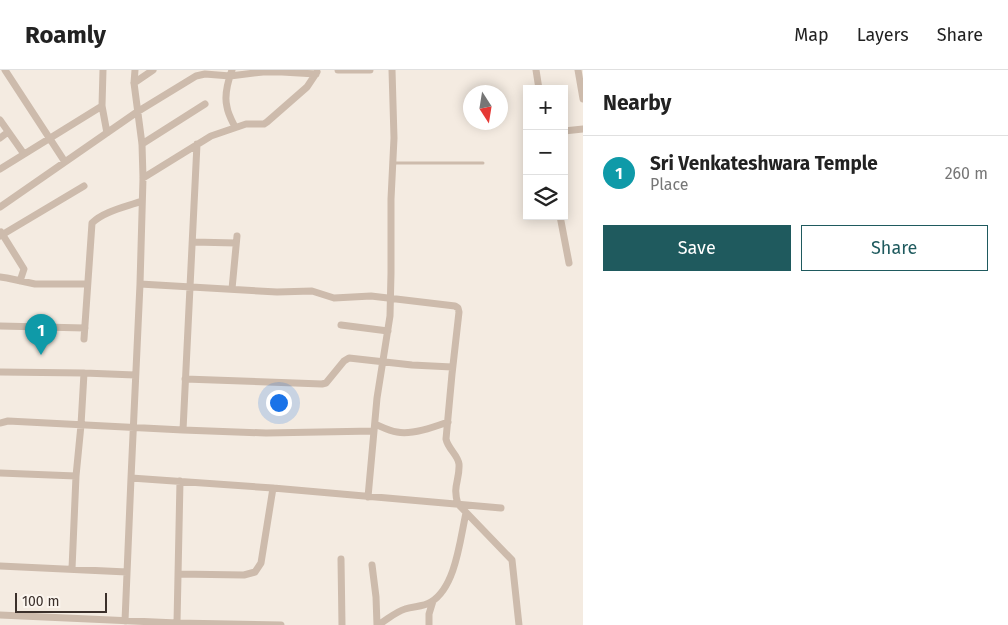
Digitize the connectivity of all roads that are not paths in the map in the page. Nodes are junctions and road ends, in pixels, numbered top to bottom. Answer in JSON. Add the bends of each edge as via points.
{"nodes":[{"id":1,"x":4,"y":70,"type":"edge"},
{"id":2,"x":103,"y":70,"type":"edge"},
{"id":3,"x":129,"y":70,"type":"edge"},
{"id":4,"x":135,"y":70,"type":"edge"},
{"id":5,"x":154,"y":70,"type":"edge"},
{"id":6,"x":338,"y":70,"type":"edge"},
{"id":7,"x":370,"y":70,"type":"edge"},
{"id":8,"x":392,"y":70,"type":"edge"},
{"id":9,"x":536,"y":70,"type":"edge"},
{"id":10,"x":578,"y":70,"type":"edge"},
{"id":11,"x":0,"y":72,"type":"edge"},
{"id":12,"x":317,"y":72,"type":"edge"},
{"id":13,"x":231,"y":73,"type":"edge"},
{"id":14,"x":134,"y":83,"type":"junction"},
{"id":15,"x":538,"y":85,"type":"edge"},
{"id":16,"x":583,"y":98,"type":"edge"},
{"id":17,"x":205,"y":104,"type":"dead end"},
{"id":18,"x":102,"y":106,"type":"junction"},
{"id":19,"x":137,"y":112,"type":"junction"},
{"id":20,"x":0,"y":120,"type":"edge"},
{"id":21,"x":235,"y":127,"type":"junction"},
{"id":22,"x":583,"y":129,"type":"edge"},
{"id":23,"x":568,"y":131,"type":"edge"},
{"id":24,"x":8,"y":132,"type":"junction"},
{"id":25,"x":107,"y":133,"type":"junction"},
{"id":26,"x":0,"y":138,"type":"edge"},
{"id":27,"x":49,"y":138,"type":"junction"},
{"id":28,"x":142,"y":144,"type":"junction"},
{"id":29,"x":197,"y":144,"type":"junction"},
{"id":30,"x":24,"y":154,"type":"junction"},
{"id":31,"x":65,"y":162,"type":"junction"},
{"id":32,"x":393,"y":162,"type":"junction"},
{"id":33,"x":483,"y":163,"type":"dead end"},
{"id":34,"x":0,"y":169,"type":"edge"},
{"id":35,"x":143,"y":178,"type":"junction"},
{"id":36,"x":84,"y":186,"type":"dead end"},
{"id":37,"x":142,"y":201,"type":"junction"},
{"id":38,"x":0,"y":207,"type":"edge"},
{"id":39,"x":561,"y":220,"type":"edge"},
{"id":40,"x":1,"y":234,"type":"edge"},
{"id":41,"x":193,"y":242,"type":"junction"},
{"id":42,"x":569,"y":263,"type":"dead end"},
{"id":43,"x":0,"y":277,"type":"edge"},
{"id":44,"x":20,"y":281,"type":"junction"},
{"id":45,"x":87,"y":284,"type":"junction"},
{"id":46,"x":140,"y":284,"type":"junction"},
{"id":47,"x":190,"y":286,"type":"junction"},
{"id":48,"x":232,"y":289,"type":"junction"},
{"id":49,"x":390,"y":298,"type":"junction"},
{"id":50,"x":341,"y":325,"type":"dead end"},
{"id":51,"x":0,"y":326,"type":"edge"},
{"id":52,"x":85,"y":328,"type":"junction"},
{"id":53,"x":388,"y":332,"type":"junction"},
{"id":54,"x":84,"y":339,"type":"dead end"},
{"id":55,"x":383,"y":361,"type":"junction"},
{"id":56,"x":452,"y":367,"type":"junction"},
{"id":57,"x":0,"y":372,"type":"edge"},
{"id":58,"x":84,"y":373,"type":"junction"},
{"id":59,"x":135,"y":375,"type":"junction"},
{"id":60,"x":185,"y":379,"type":"junction"},
{"id":61,"x":448,"y":422,"type":"junction"},
{"id":62,"x":0,"y":423,"type":"edge"},
{"id":63,"x":81,"y":425,"type":"junction"},
{"id":64,"x":133,"y":427,"type":"junction"},
{"id":65,"x":374,"y":428,"type":"junction"},
{"id":66,"x":182,"y":430,"type":"junction"},
{"id":67,"x":0,"y":472,"type":"edge"},
{"id":68,"x":76,"y":476,"type":"junction"},
{"id":69,"x":130,"y":478,"type":"junction"},
{"id":70,"x":180,"y":481,"type":"junction"},
{"id":71,"x":273,"y":488,"type":"junction"},
{"id":72,"x":368,"y":497,"type":"junction"},
{"id":73,"x":458,"y":504,"type":"junction"},
{"id":74,"x":501,"y":508,"type":"dead end"},
{"id":75,"x":466,"y":514,"type":"junction"},
{"id":76,"x":340,"y":560,"type":"dead end"},
{"id":77,"x":372,"y":565,"type":"dead end"},
{"id":78,"x":0,"y":566,"type":"edge"},
{"id":79,"x":72,"y":569,"type":"junction"},
{"id":80,"x":127,"y":572,"type":"junction"},
{"id":81,"x":178,"y":574,"type":"junction"},
{"id":82,"x":433,"y":601,"type":"junction"},
{"id":83,"x":0,"y":615,"type":"edge"},
{"id":84,"x":30,"y":616,"type":"junction"},
{"id":85,"x":125,"y":621,"type":"junction"},
{"id":86,"x":86,"y":622,"type":"edge"},
{"id":87,"x":145,"y":623,"type":"edge"},
{"id":88,"x":177,"y":623,"type":"junction"},
{"id":89,"x":202,"y":624,"type":"edge"},
{"id":90,"x":31,"y":625,"type":"edge"},
{"id":91,"x":281,"y":625,"type":"edge"},
{"id":92,"x":342,"y":625,"type":"edge"},
{"id":93,"x":378,"y":625,"type":"edge"},
{"id":94,"x":429,"y":625,"type":"edge"},
{"id":95,"x":519,"y":625,"type":"edge"}],
"edges":[{"from":1,"to":11,"type":"street"},
{"from":1,"to":27,"type":"street"},
{"from":2,"to":18,"type":"street"},
{"from":3,"to":4,"type":"street"},
{"from":4,"to":14,"type":"street"},
{"from":5,"to":14,"type":"street"},
{"from":6,"to":7,"type":"street"},
{"from":8,"to":32,"type":"street"},
{"from":9,"to":15,"type":"street"},
{"from":10,"to":16,"type":"street"},
{"from":12,"to":13,"type":"street"},
{"from":12,"to":21,"type":"street","via":[[307,87],[267,122]]},
{"from":13,"to":19,"type":"street","via":[[196,76]]},
{"from":13,"to":21,"type":"street","via":[[227,107]]},
{"from":14,"to":19,"type":"street"},
{"from":17,"to":28,"type":"street"},
{"from":18,"to":25,"type":"street"},
{"from":18,"to":27,"type":"street"},
{"from":19,"to":25,"type":"street"},
{"from":19,"to":28,"type":"street"},
{"from":20,"to":24,"type":"street"},
{"from":21,"to":29,"type":"street"},
{"from":22,"to":23,"type":"street"},
{"from":24,"to":26,"type":"street"},
{"from":24,"to":30,"type":"street"},
{"from":25,"to":31,"type":"street"},
{"from":27,"to":30,"type":"street"},
{"from":27,"to":31,"type":"street"},
{"from":28,"to":35,"type":"street"},
{"from":29,"to":35,"type":"street"},
{"from":29,"to":41,"type":"street"},
{"from":30,"to":34,"type":"street"},
{"from":31,"to":38,"type":"street"},
{"from":32,"to":33,"type":"lane"},
{"from":32,"to":49,"type":"street"},
{"from":35,"to":37,"type":"street"},
{"from":36,"to":40,"type":"street"},
{"from":37,"to":45,"type":"street","via":[[92,223]]},
{"from":37,"to":46,"type":"street"},
{"from":39,"to":42,"type":"street"},
{"from":40,"to":44,"type":"street","via":[[24,268]]},
{"from":41,"to":47,"type":"street"},
{"from":41,"to":48,"type":"street","via":[[236,240]]},
{"from":43,"to":44,"type":"street"},
{"from":44,"to":45,"type":"street"},
{"from":45,"to":52,"type":"street"},
{"from":46,"to":47,"type":"street"},
{"from":46,"to":59,"type":"street"},
{"from":47,"to":48,"type":"street"},
{"from":47,"to":60,"type":"street"},
{"from":48,"to":49,"type":"street","via":[[312,290],[334,298]]},
{"from":49,"to":53,"type":"street"},
{"from":49,"to":56,"type":"street","via":[[458,308]]},
{"from":50,"to":53,"type":"street"},
{"from":51,"to":52,"type":"street"},
{"from":52,"to":54,"type":"street"},
{"from":53,"to":55,"type":"street"},
{"from":55,"to":56,"type":"street"},
{"from":55,"to":60,"type":"street","via":[[346,359],[330,380],[322,384]]},
{"from":55,"to":65,"type":"street"},
{"from":56,"to":61,"type":"street"},
{"from":57,"to":58,"type":"street"},
{"from":58,"to":59,"type":"street"},
{"from":58,"to":63,"type":"street"},
{"from":59,"to":64,"type":"street"},
{"from":60,"to":66,"type":"street"},
{"from":61,"to":65,"type":"street","via":[[408,433]]},
{"from":61,"to":73,"type":"street","via":[[447,442],[459,463],[455,493]]},
{"from":62,"to":63,"type":"street"},
{"from":63,"to":64,"type":"street"},
{"from":63,"to":68,"type":"street"},
{"from":64,"to":66,"type":"street"},
{"from":64,"to":69,"type":"street"},
{"from":65,"to":66,"type":"street","via":[[266,433]]},
{"from":65,"to":72,"type":"street"},
{"from":67,"to":68,"type":"street"},
{"from":68,"to":79,"type":"street"},
{"from":69,"to":70,"type":"street"},
{"from":69,"to":80,"type":"street"},
{"from":70,"to":71,"type":"street"},
{"from":70,"to":81,"type":"street"},
{"from":71,"to":72,"type":"street"},
{"from":71,"to":81,"type":"street","via":[[261,563],[255,572],[244,575]]},
{"from":72,"to":73,"type":"street"},
{"from":73,"to":74,"type":"street"},
{"from":73,"to":75,"type":"street"},
{"from":75,"to":82,"type":"street","via":[[453,571]]},
{"from":75,"to":95,"type":"street","via":[[512,560]]},
{"from":76,"to":92,"type":"street"},
{"from":77,"to":93,"type":"street"},
{"from":78,"to":79,"type":"street"},
{"from":79,"to":80,"type":"street"},
{"from":80,"to":85,"type":"street"},
{"from":81,"to":88,"type":"street"},
{"from":82,"to":93,"type":"street","via":[[403,609]]},
{"from":82,"to":94,"type":"street"},
{"from":83,"to":84,"type":"street"},
{"from":84,"to":86,"type":"street"},
{"from":84,"to":90,"type":"street"},
{"from":85,"to":86,"type":"street"},
{"from":85,"to":87,"type":"street"},
{"from":87,"to":88,"type":"street"},
{"from":88,"to":89,"type":"street"},
{"from":89,"to":91,"type":"street"}]}
